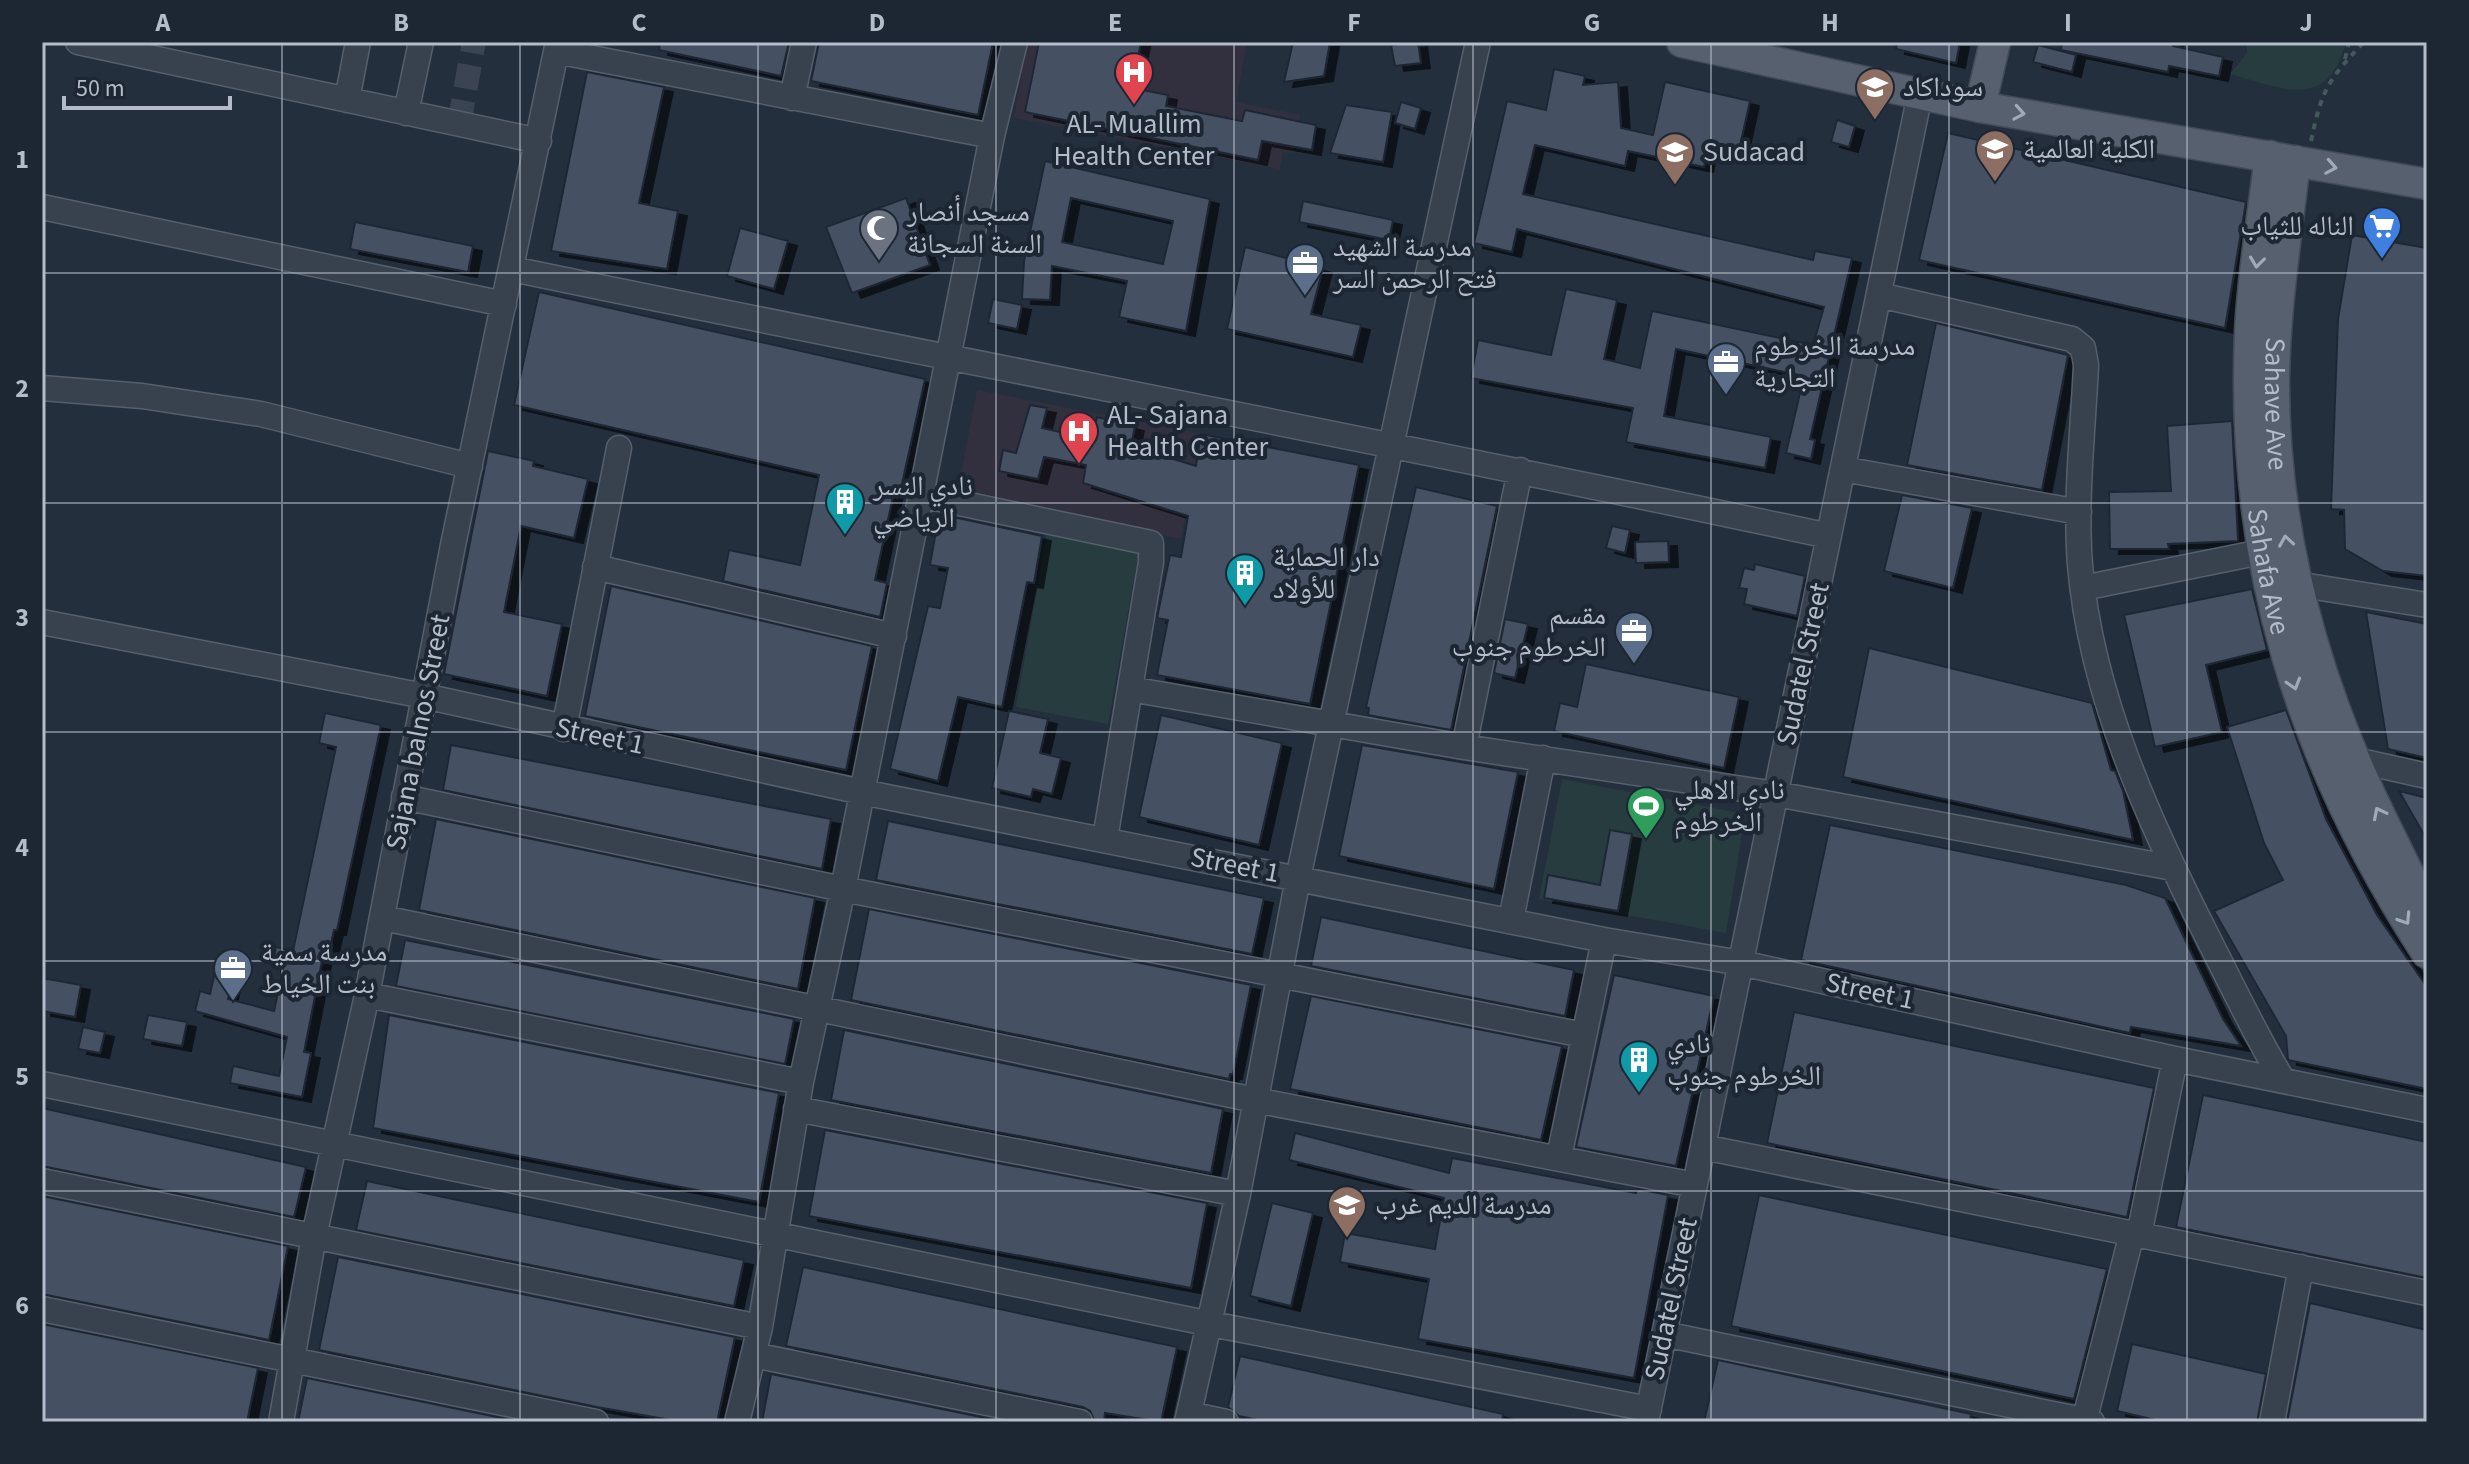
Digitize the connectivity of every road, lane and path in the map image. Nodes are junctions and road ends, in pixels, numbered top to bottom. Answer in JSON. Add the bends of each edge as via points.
{"nodes":[{"id":1,"x":78,"y":42,"type":"edge"},
{"id":2,"x":358,"y":42,"type":"edge"},
{"id":3,"x":421,"y":42,"type":"edge"},
{"id":4,"x":804,"y":42,"type":"edge"},
{"id":5,"x":1015,"y":42,"type":"edge"},
{"id":6,"x":1478,"y":42,"type":"edge"},
{"id":7,"x":1682,"y":42,"type":"edge"},
{"id":8,"x":1995,"y":42,"type":"edge"},
{"id":9,"x":2349,"y":42,"type":"edge"},
{"id":10,"x":2364,"y":42,"type":"edge"},
{"id":11,"x":557,"y":46,"type":"edge"},
{"id":12,"x":2344,"y":63,"type":"junction"},
{"id":13,"x":1920,"y":94,"type":"junction"},
{"id":14,"x":792,"y":98,"type":"junction"},
{"id":15,"x":347,"y":100,"type":"junction"},
{"id":16,"x":1980,"y":107,"type":"junction"},
{"id":17,"x":406,"y":113,"type":"junction"},
{"id":18,"x":992,"y":136,"type":"junction"},
{"id":19,"x":539,"y":141,"type":"junction"},
{"id":20,"x":2291,"y":160,"type":"junction"},
{"id":21,"x":2427,"y":184,"type":"edge"},
{"id":22,"x":42,"y":207,"type":"edge"},
{"id":23,"x":512,"y":269,"type":"junction"},
{"id":24,"x":1879,"y":295,"type":"junction"},
{"id":25,"x":504,"y":304,"type":"junction"},
{"id":26,"x":947,"y":359,"type":"junction"},
{"id":27,"x":42,"y":388,"type":"edge"},
{"id":28,"x":1391,"y":444,"type":"junction"},
{"id":29,"x":619,"y":448,"type":"dead end"},
{"id":30,"x":470,"y":466,"type":"junction"},
{"id":31,"x":1843,"y":469,"type":"junction"},
{"id":32,"x":1520,"y":470,"type":"junction"},
{"id":33,"x":921,"y":495,"type":"junction"},
{"id":34,"x":2079,"y":512,"type":"junction"},
{"id":35,"x":1829,"y":536,"type":"junction"},
{"id":36,"x":2261,"y":552,"type":"junction"},
{"id":37,"x":595,"y":567,"type":"junction"},
{"id":38,"x":2296,"y":584,"type":"junction"},
{"id":39,"x":2083,"y":588,"type":"junction"},
{"id":40,"x":2427,"y":605,"type":"edge"},
{"id":41,"x":42,"y":622,"type":"edge"},
{"id":42,"x":894,"y":636,"type":"junction"},
{"id":43,"x":1130,"y":689,"type":"junction"},
{"id":44,"x":424,"y":696,"type":"junction"},
{"id":45,"x":1332,"y":725,"type":"junction"},
{"id":46,"x":564,"y":729,"type":"junction"},
{"id":47,"x":1464,"y":747,"type":"junction"},
{"id":48,"x":1543,"y":758,"type":"junction"},
{"id":49,"x":2351,"y":759,"type":"junction"},
{"id":50,"x":2427,"y":776,"type":"edge"},
{"id":51,"x":862,"y":792,"type":"junction"},
{"id":52,"x":1776,"y":794,"type":"junction"},
{"id":53,"x":404,"y":797,"type":"junction"},
{"id":54,"x":1105,"y":839,"type":"junction"},
{"id":55,"x":2173,"y":868,"type":"junction"},
{"id":56,"x":1298,"y":878,"type":"junction"},
{"id":57,"x":843,"y":889,"type":"junction"},
{"id":58,"x":2427,"y":908,"type":"edge"},
{"id":59,"x":383,"y":918,"type":"junction"},
{"id":60,"x":1511,"y":920,"type":"junction"},
{"id":61,"x":1604,"y":940,"type":"junction"},
{"id":62,"x":2427,"y":953,"type":"edge"},
{"id":63,"x":1741,"y":963,"type":"junction"},
{"id":64,"x":1279,"y":976,"type":"junction"},
{"id":65,"x":367,"y":995,"type":"junction"},
{"id":66,"x":816,"y":1009,"type":"junction"},
{"id":67,"x":1584,"y":1035,"type":"junction"},
{"id":68,"x":2175,"y":1059,"type":"junction"},
{"id":69,"x":2282,"y":1079,"type":"junction"},
{"id":70,"x":801,"y":1082,"type":"junction"},
{"id":71,"x":42,"y":1084,"type":"edge"},
{"id":72,"x":1255,"y":1100,"type":"junction"},
{"id":73,"x":796,"y":1109,"type":"junction"},
{"id":74,"x":2427,"y":1110,"type":"edge"},
{"id":75,"x":335,"y":1142,"type":"junction"},
{"id":76,"x":1703,"y":1147,"type":"junction"},
{"id":77,"x":1559,"y":1157,"type":"junction"},
{"id":78,"x":42,"y":1181,"type":"edge"},
{"id":79,"x":1695,"y":1185,"type":"junction"},
{"id":80,"x":1238,"y":1194,"type":"junction"},
{"id":81,"x":775,"y":1234,"type":"junction"},
{"id":82,"x":2136,"y":1234,"type":"junction"},
{"id":83,"x":314,"y":1236,"type":"junction"},
{"id":84,"x":2301,"y":1267,"type":"junction"},
{"id":85,"x":2427,"y":1293,"type":"edge"},
{"id":86,"x":42,"y":1309,"type":"edge"},
{"id":87,"x":1211,"y":1324,"type":"junction"},
{"id":88,"x":760,"y":1327,"type":"junction"},
{"id":89,"x":1664,"y":1334,"type":"junction"},
{"id":90,"x":754,"y":1355,"type":"junction"},
{"id":91,"x":292,"y":1361,"type":"junction"},
{"id":92,"x":1647,"y":1416,"type":"edge"},
{"id":93,"x":1188,"y":1418,"type":"edge"},
{"id":94,"x":2087,"y":1421,"type":"edge"},
{"id":95,"x":281,"y":1422,"type":"edge"},
{"id":96,"x":596,"y":1422,"type":"edge"},
{"id":97,"x":737,"y":1422,"type":"edge"},
{"id":98,"x":1080,"y":1422,"type":"edge"},
{"id":99,"x":1226,"y":1422,"type":"edge"},
{"id":100,"x":2272,"y":1422,"type":"edge"}],
"edges":[{"from":1,"to":15,"type":"street"},
{"from":2,"to":15,"type":"street"},
{"from":3,"to":17,"type":"street"},
{"from":4,"to":14,"type":"street"},
{"from":5,"to":18,"type":"street"},
{"from":6,"to":28,"type":"street"},
{"from":7,"to":13,"type":"main road"},
{"from":8,"to":16,"type":"main road"},
{"from":9,"to":12,"type":"path"},
{"from":10,"to":12,"type":"path"},
{"from":11,"to":14,"type":"street"},
{"from":11,"to":19,"type":"street","name":"Sajana balnos Street"},
{"from":12,"to":20,"type":"path","via":[[2321,95]]},
{"from":13,"to":16,"type":"main road"},
{"from":13,"to":24,"type":"street","name":"Sudatel Street"},
{"from":14,"to":18,"type":"street"},
{"from":15,"to":17,"type":"street"},
{"from":16,"to":20,"type":"main road","one_way":true},
{"from":17,"to":19,"type":"street"},
{"from":18,"to":26,"type":"street"},
{"from":19,"to":23,"type":"street","name":"Sajana balnos Street"},
{"from":20,"to":21,"type":"main road","one_way":true},
{"from":20,"to":36,"type":"main road","name":"Sahafa Ave","one_way":true,"via":[[2254,287],[2249,378]]},
{"from":38,"to":20,"type":"main road","name":"Sahave Ave","one_way":true,"via":[[2279,488],[2274,379]]},
{"from":22,"to":25,"type":"street"},
{"from":23,"to":25,"type":"street","name":"Sajana balnos Street"},
{"from":23,"to":26,"type":"street"},
{"from":24,"to":31,"type":"street","name":"Sudatel Street"},
{"from":24,"to":34,"type":"street","via":[[2078,343],[2086,365]]},
{"from":25,"to":30,"type":"street","name":"Sajana balnos Street"},
{"from":26,"to":28,"type":"street"},
{"from":26,"to":33,"type":"street"},
{"from":27,"to":30,"type":"street","via":[[261,414]]},
{"from":28,"to":32,"type":"street"},
{"from":28,"to":45,"type":"street"},
{"from":29,"to":37,"type":"street"},
{"from":30,"to":44,"type":"street","name":"Sajana balnos Street"},
{"from":31,"to":34,"type":"street"},
{"from":31,"to":35,"type":"street","name":"Sudatel Street"},
{"from":32,"to":35,"type":"street"},
{"from":32,"to":47,"type":"street"},
{"from":33,"to":42,"type":"street"},
{"from":33,"to":43,"type":"street","via":[[1151,543]]},
{"from":34,"to":39,"type":"street"},
{"from":35,"to":52,"type":"street","name":"Sudatel Street"},
{"from":36,"to":39,"type":"street"},
{"from":36,"to":62,"type":"main road","name":"Sahafa Ave","one_way":true,"via":[[2276,623],[2311,729],[2347,815]]},
{"from":37,"to":42,"type":"street"},
{"from":37,"to":46,"type":"street"},
{"from":38,"to":40,"type":"street"},
{"from":38,"to":49,"type":"main road","name":"Sahave Ave"},
{"from":39,"to":55,"type":"street","via":[[2112,713]]},
{"from":41,"to":44,"type":"street","name":"Street 1"},
{"from":42,"to":51,"type":"street"},
{"from":43,"to":45,"type":"street"},
{"from":43,"to":54,"type":"street"},
{"from":44,"to":46,"type":"street","name":"Street 1"},
{"from":44,"to":53,"type":"street","name":"Sajana balnos Street"},
{"from":45,"to":47,"type":"street"},
{"from":45,"to":56,"type":"street"},
{"from":46,"to":51,"type":"street","name":"Street 1"},
{"from":47,"to":48,"type":"street"},
{"from":48,"to":52,"type":"street"},
{"from":48,"to":60,"type":"street"},
{"from":49,"to":50,"type":"street"},
{"from":58,"to":49,"type":"main road","name":"Sahave Ave","one_way":true},
{"from":51,"to":54,"type":"street","name":"Street 1"},
{"from":51,"to":57,"type":"street"},
{"from":52,"to":55,"type":"street"},
{"from":52,"to":63,"type":"street","name":"Sudatel Street"},
{"from":53,"to":57,"type":"street"},
{"from":53,"to":59,"type":"street","name":"Sajana balnos Street"},
{"from":54,"to":56,"type":"street","name":"Street 1"},
{"from":55,"to":69,"type":"street"},
{"from":56,"to":60,"type":"street","name":"Street 1"},
{"from":56,"to":64,"type":"street"},
{"from":57,"to":64,"type":"street"},
{"from":57,"to":66,"type":"street"},
{"from":59,"to":65,"type":"street","name":"Sajana balnos Street"},
{"from":59,"to":66,"type":"street"},
{"from":60,"to":61,"type":"street","name":"Street 1"},
{"from":61,"to":63,"type":"street","name":"Street 1"},
{"from":61,"to":67,"type":"street"},
{"from":63,"to":68,"type":"street","name":"Street 1"},
{"from":63,"to":76,"type":"street","name":"Sudatel Street"},
{"from":64,"to":67,"type":"street"},
{"from":64,"to":72,"type":"street"},
{"from":65,"to":70,"type":"street"},
{"from":65,"to":75,"type":"street","name":"Sajana balnos Street"},
{"from":66,"to":70,"type":"street"},
{"from":66,"to":72,"type":"street"},
{"from":67,"to":77,"type":"street"},
{"from":68,"to":69,"type":"street","name":"Street 1"},
{"from":68,"to":82,"type":"street"},
{"from":69,"to":74,"type":"street","name":"Street 1"},
{"from":70,"to":73,"type":"street"},
{"from":71,"to":75,"type":"street"},
{"from":72,"to":77,"type":"street"},
{"from":72,"to":80,"type":"street"},
{"from":73,"to":80,"type":"street"},
{"from":73,"to":81,"type":"street"},
{"from":75,"to":81,"type":"street"},
{"from":75,"to":83,"type":"street","name":"Sajana balnos Street"},
{"from":76,"to":79,"type":"street","name":"Sudatel Street"},
{"from":76,"to":82,"type":"street"},
{"from":77,"to":79,"type":"street"},
{"from":78,"to":83,"type":"street"},
{"from":79,"to":89,"type":"street","name":"Sudatel Street"},
{"from":80,"to":87,"type":"street"},
{"from":81,"to":87,"type":"street"},
{"from":81,"to":88,"type":"street"},
{"from":82,"to":84,"type":"street"},
{"from":82,"to":94,"type":"street"},
{"from":83,"to":88,"type":"street"},
{"from":83,"to":91,"type":"street","name":"Sajana balnos Street"},
{"from":84,"to":85,"type":"street"},
{"from":84,"to":100,"type":"street"},
{"from":86,"to":91,"type":"street"},
{"from":87,"to":92,"type":"street"},
{"from":87,"to":93,"type":"street"},
{"from":88,"to":90,"type":"street"},
{"from":89,"to":92,"type":"street","name":"Sudatel Street"},
{"from":89,"to":94,"type":"street"},
{"from":90,"to":97,"type":"street"},
{"from":90,"to":98,"type":"street"},
{"from":91,"to":95,"type":"street","name":"Sajana balnos Street"},
{"from":91,"to":96,"type":"street"},
{"from":93,"to":99,"type":"street"}]}
